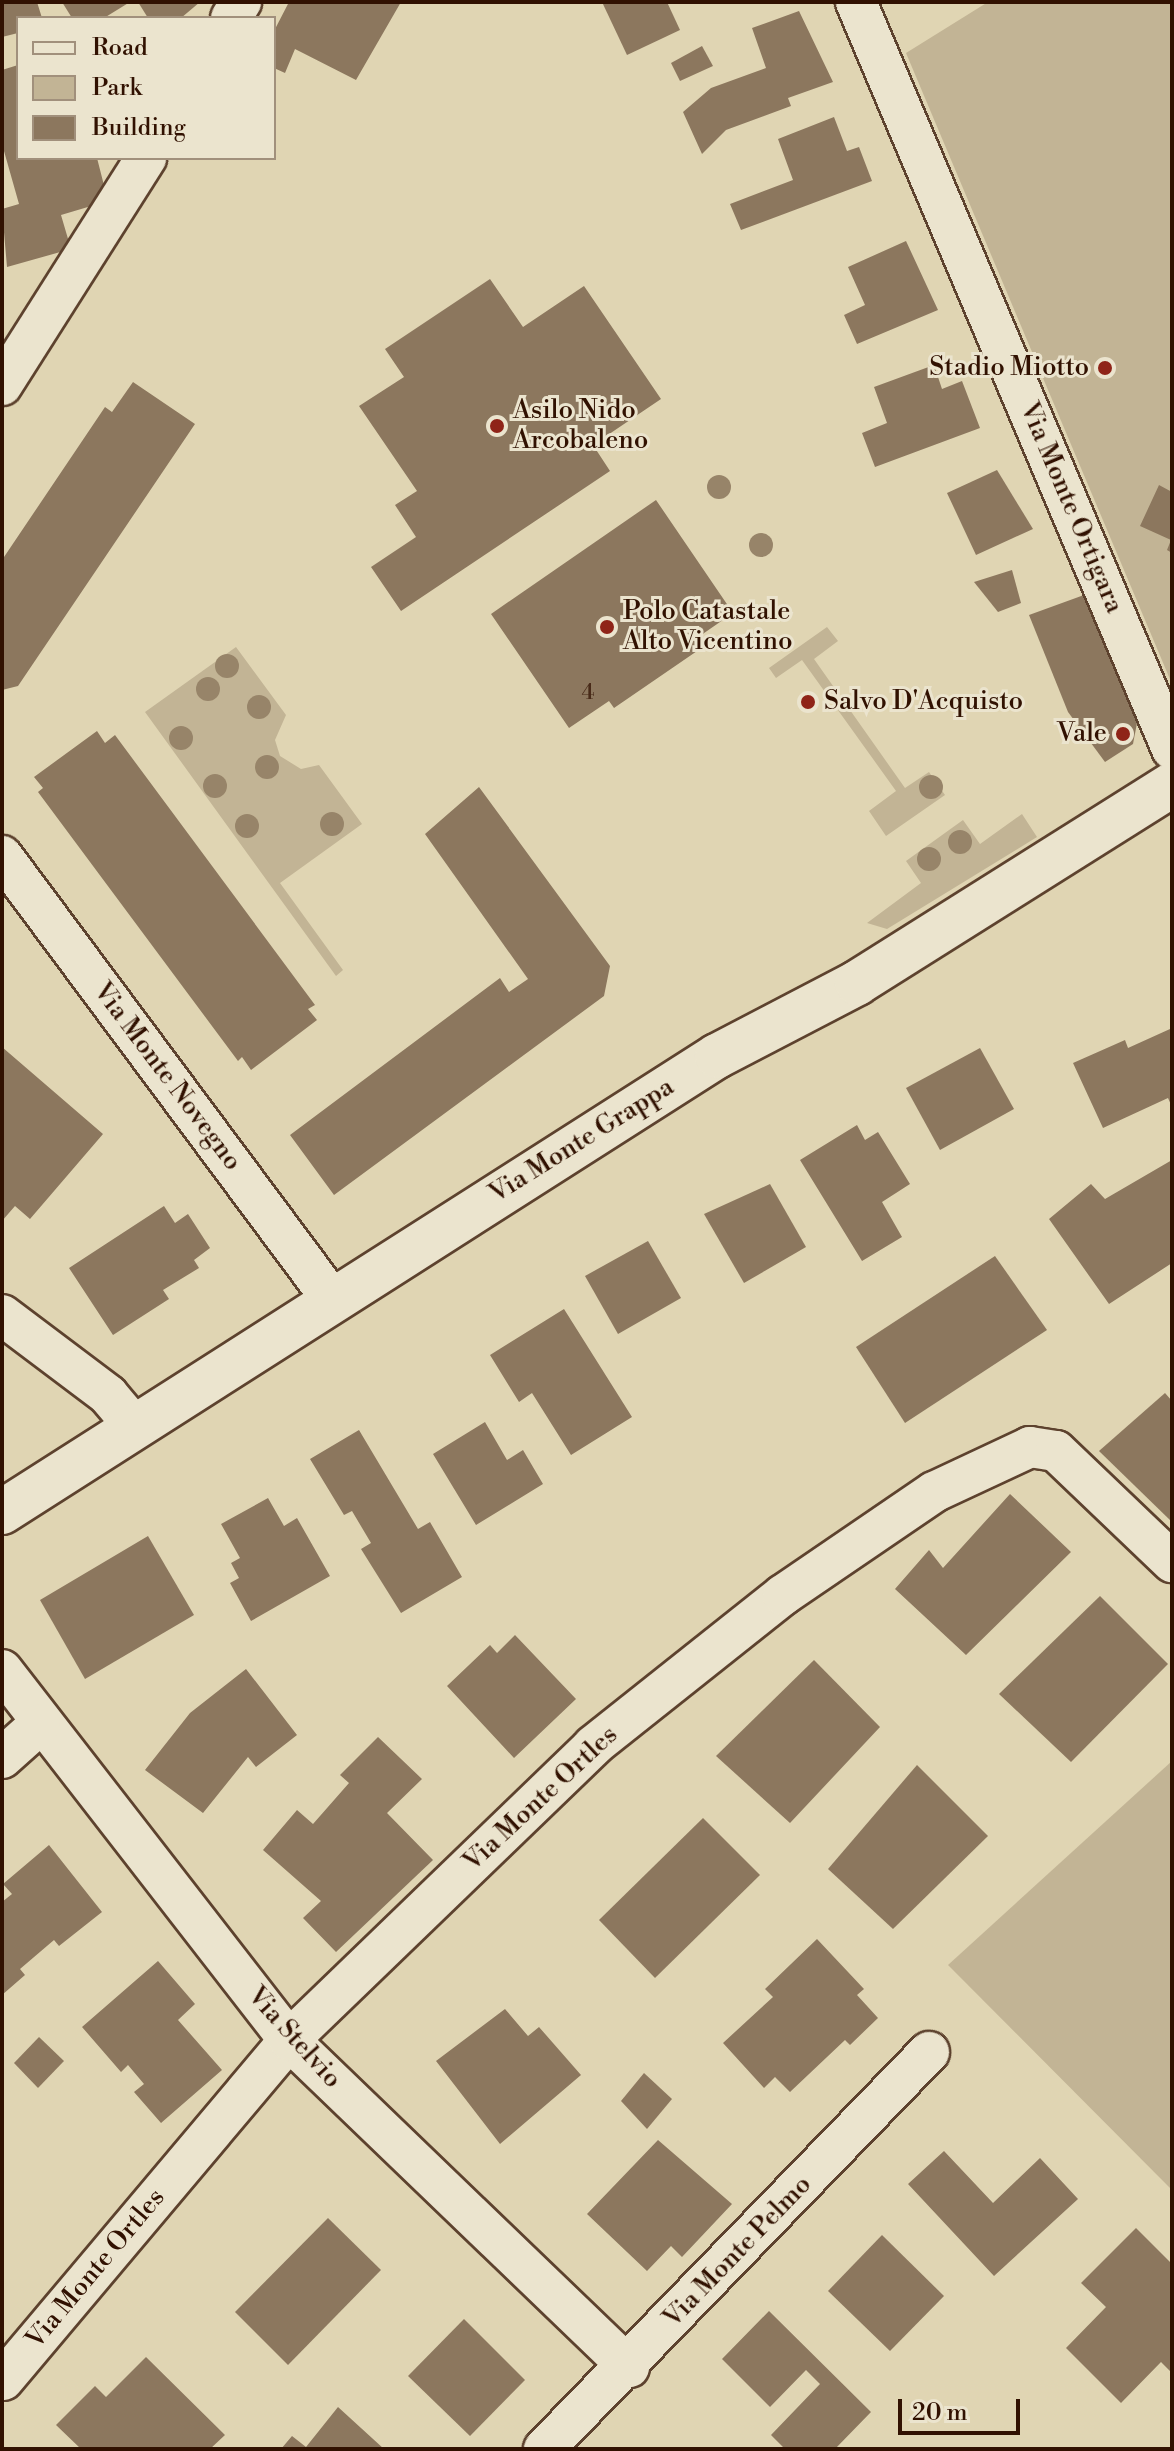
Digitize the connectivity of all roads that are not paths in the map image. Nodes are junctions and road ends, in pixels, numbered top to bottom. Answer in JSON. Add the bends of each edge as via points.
{"nodes":[{"id":1,"x":856,"y":2,"type":"edge"},
{"id":2,"x":145,"y":160,"type":"edge"},
{"id":3,"x":2,"y":385,"type":"edge"},
{"id":4,"x":1172,"y":749,"type":"edge"},
{"id":5,"x":1172,"y":785,"type":"edge"},
{"id":6,"x":2,"y":856,"type":"edge"},
{"id":7,"x":331,"y":1298,"type":"junction"},
{"id":8,"x":2,"y":1315,"type":"edge"},
{"id":9,"x":135,"y":1427,"type":"junction"},
{"id":10,"x":2,"y":1512,"type":"edge"},
{"id":11,"x":1172,"y":1562,"type":"edge"},
{"id":12,"x":2,"y":1670,"type":"edge"},
{"id":13,"x":40,"y":1724,"type":"junction"},
{"id":14,"x":2,"y":1758,"type":"edge"},
{"id":15,"x":289,"y":2040,"type":"junction"},
{"id":16,"x":929,"y":2052,"type":"dead end"},
{"id":17,"x":629,"y":2367,"type":"junction"},
{"id":18,"x":3,"y":2380,"type":"edge"},
{"id":19,"x":544,"y":2449,"type":"edge"}],
"edges":[{"from":1,"to":4,"type":"street","name":"Via Monte Ortigara"},
{"from":2,"to":3,"type":"street"},
{"from":5,"to":7,"type":"main road","name":"Via Monte Grappa","via":[[857,983],[717,1056]]},
{"from":6,"to":7,"type":"street","name":"Via Monte Novegno"},
{"from":7,"to":9,"type":"main road","name":"Via Monte Grappa"},
{"from":8,"to":9,"type":"street","via":[[108,1395]]},
{"from":9,"to":10,"type":"main road","name":"Via Monte Grappa"},
{"from":11,"to":15,"type":"street","name":"Via Monte Ortles","via":[[1056,1451],[1030,1447],[1000,1456],[947,1485],[783,1595],[593,1746]]},
{"from":12,"to":13,"type":"street","name":"Via Stelvio"},
{"from":13,"to":14,"type":"street"},
{"from":13,"to":15,"type":"street","name":"Via Stelvio"},
{"from":15,"to":17,"type":"street","name":"Via Stelvio"},
{"from":15,"to":18,"type":"street","name":"Via Monte Ortles"},
{"from":16,"to":17,"type":"street","name":"Via Monte Pelmo"},
{"from":17,"to":19,"type":"street","name":"Via Monte Pelmo"}]}
